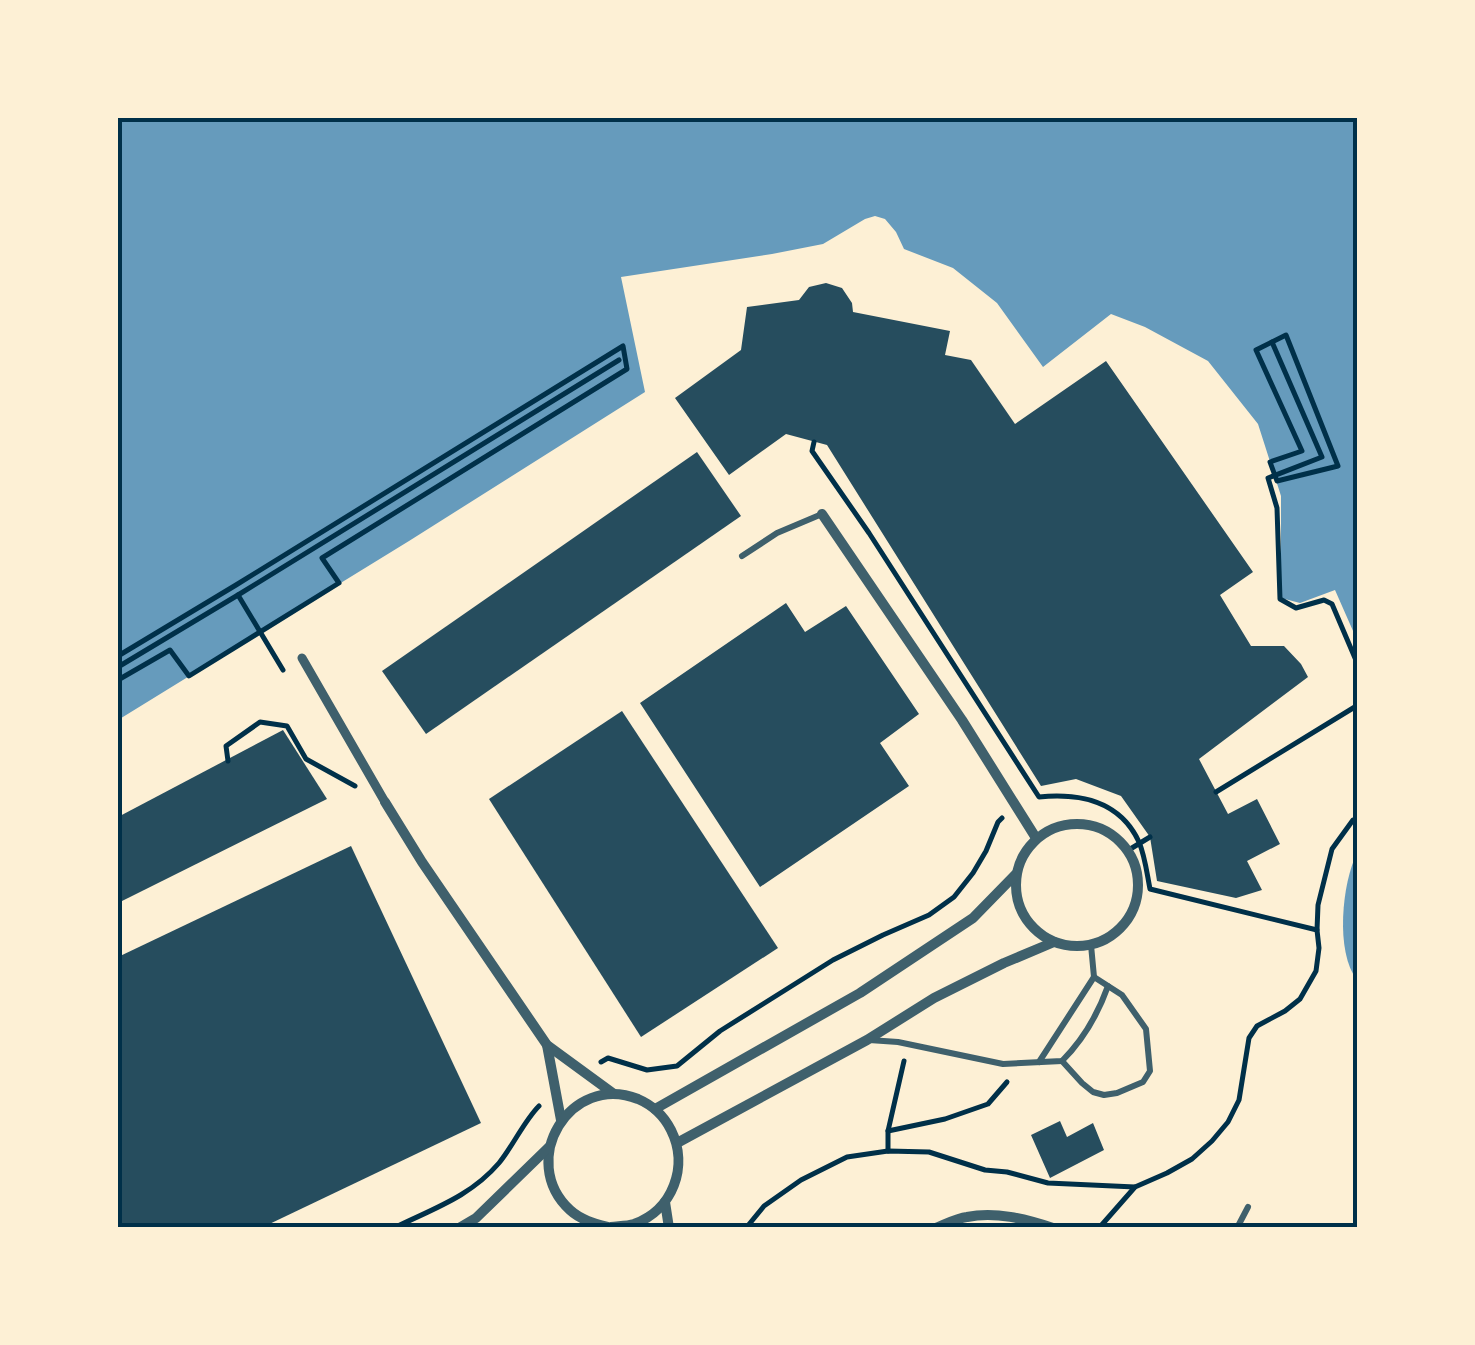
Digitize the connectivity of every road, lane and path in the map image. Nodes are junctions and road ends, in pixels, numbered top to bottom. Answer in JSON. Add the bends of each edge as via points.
{"nodes":[{"id":1,"x":1272,"y":342,"type":"junction"},
{"id":2,"x":619,"y":360,"type":"dead end"},
{"id":3,"x":814,"y":442,"type":"dead end"},
{"id":4,"x":1275,"y":474,"type":"junction"},
{"id":5,"x":822,"y":514,"type":"joint"},
{"id":6,"x":742,"y":556,"type":"dead end"},
{"id":7,"x":238,"y":595,"type":"junction"},
{"id":8,"x":260,"y":632,"type":"junction"},
{"id":9,"x":118,"y":656,"type":"edge"},
{"id":10,"x":302,"y":658,"type":"dead end"},
{"id":11,"x":1358,"y":664,"type":"edge"},
{"id":12,"x":118,"y":667,"type":"edge"},
{"id":13,"x":284,"y":670,"type":"dead end"},
{"id":14,"x":118,"y":680,"type":"edge"},
{"id":15,"x":1358,"y":706,"type":"edge"},
{"id":16,"x":228,"y":760,"type":"dead end"},
{"id":17,"x":1216,"y":792,"type":"dead end"},
{"id":18,"x":1039,"y":797,"type":"junction"},
{"id":19,"x":385,"y":802,"type":"junction"},
{"id":20,"x":1015,"y":807,"type":"junction"},
{"id":21,"x":1358,"y":818,"type":"edge"},
{"id":22,"x":1150,"y":836,"type":"dead end"},
{"id":23,"x":1036,"y":838,"type":"junction"},
{"id":24,"x":1140,"y":844,"type":"junction"},
{"id":25,"x":1127,"y":852,"type":"junction"},
{"id":26,"x":1016,"y":874,"type":"junction"},
{"id":27,"x":1317,"y":930,"type":"junction"},
{"id":28,"x":1054,"y":942,"type":"junction"},
{"id":29,"x":1090,"y":945,"type":"junction"},
{"id":30,"x":1094,"y":977,"type":"junction"},
{"id":31,"x":1108,"y":986,"type":"junction"},
{"id":32,"x":868,"y":1040,"type":"junction"},
{"id":33,"x":909,"y":1044,"type":"junction"},
{"id":34,"x":547,"y":1045,"type":"junction"},
{"id":35,"x":1062,"y":1061,"type":"junction"},
{"id":36,"x":1022,"y":1064,"type":"junction"},
{"id":37,"x":1038,"y":1064,"type":"junction"},
{"id":38,"x":586,"y":1073,"type":"junction"},
{"id":39,"x":556,"y":1091,"type":"junction"},
{"id":40,"x":614,"y":1094,"type":"junction"},
{"id":41,"x":655,"y":1109,"type":"junction"},
{"id":42,"x":561,"y":1120,"type":"junction"},
{"id":43,"x":888,"y":1131,"type":"junction"},
{"id":44,"x":677,"y":1144,"type":"junction"},
{"id":45,"x":549,"y":1146,"type":"junction"},
{"id":46,"x":888,"y":1151,"type":"junction"},
{"id":47,"x":1135,"y":1187,"type":"junction"},
{"id":48,"x":666,"y":1202,"type":"junction"},
{"id":49,"x":1248,"y":1207,"type":"dead end"},
{"id":50,"x":586,"y":1225,"type":"edge"},
{"id":51,"x":1100,"y":1225,"type":"edge"},
{"id":52,"x":612,"y":1227,"type":"edge"},
{"id":53,"x":394,"y":1228,"type":"edge"},
{"id":54,"x":459,"y":1228,"type":"edge"},
{"id":55,"x":669,"y":1228,"type":"edge"},
{"id":56,"x":746,"y":1228,"type":"edge"},
{"id":57,"x":936,"y":1228,"type":"edge"},
{"id":58,"x":1053,"y":1228,"type":"edge"},
{"id":59,"x":1111,"y":1228,"type":"edge"},
{"id":60,"x":1237,"y":1228,"type":"edge"}],
"edges":[{"from":1,"to":4,"type":"path","via":[[1256,350],[1302,451],[1270,462]]},
{"from":1,"to":4,"type":"path","via":[[1322,458]]},
{"from":1,"to":4,"type":"path","via":[[1286,336],[1338,466],[1277,482]]},
{"from":2,"to":7,"type":"path"},
{"from":3,"to":18,"type":"path","via":[[812,451]]},
{"from":4,"to":11,"type":"path","via":[[1268,478],[1276,508],[1280,599],[1296,608],[1332,604]]},
{"from":5,"to":6,"type":"lane"},
{"from":5,"to":20,"type":"street"},
{"from":7,"to":8,"type":"path"},
{"from":7,"to":12,"type":"path"},
{"from":8,"to":9,"type":"path","via":[[339,583],[322,558],[627,369],[623,346]]},
{"from":8,"to":13,"type":"path"},
{"from":8,"to":14,"type":"path","via":[[188,676],[170,650]]},
{"from":10,"to":19,"type":"street"},
{"from":15,"to":17,"type":"path"},
{"from":16,"to":19,"type":"path","via":[[226,746],[260,722],[287,726],[306,759]]},
{"from":18,"to":20,"type":"path"},
{"from":18,"to":24,"type":"path","via":[[1100,802],[1124,818]]},
{"from":19,"to":34,"type":"street"},
{"from":20,"to":23,"type":"street"},
{"from":20,"to":38,"type":"path","via":[[998,822],[954,897],[929,916],[832,960],[677,1066],[646,1070],[608,1058]]},
{"from":21,"to":27,"type":"path","via":[[1332,849]]},
{"from":22,"to":24,"type":"path"},
{"from":23,"to":25,"type":"street","via":[[1052,828],[1088,824],[1106,830]]},
{"from":23,"to":26,"type":"street"},
{"from":24,"to":25,"type":"path"},
{"from":24,"to":27,"type":"path","via":[[1150,888]]},
{"from":25,"to":29,"type":"street","via":[[1137,874],[1132,911],[1108,938]]},
{"from":26,"to":28,"type":"street","via":[[1019,907]]},
{"from":26,"to":41,"type":"street","via":[[973,918],[860,993]]},
{"from":27,"to":47,"type":"path","via":[[1316,970],[1308,987],[1249,1038],[1239,1100],[1228,1122],[1192,1159]]},
{"from":28,"to":29,"type":"street"},
{"from":28,"to":32,"type":"street","via":[[934,998]]},
{"from":29,"to":30,"type":"lane"},
{"from":30,"to":31,"type":"lane"},
{"from":30,"to":37,"type":"lane"},
{"from":31,"to":35,"type":"lane"},
{"from":31,"to":35,"type":"lane","via":[[1146,1029],[1147,1077],[1104,1095]]},
{"from":32,"to":33,"type":"lane"},
{"from":32,"to":44,"type":"street"},
{"from":33,"to":36,"type":"lane"},
{"from":33,"to":43,"type":"path"},
{"from":34,"to":38,"type":"street"},
{"from":34,"to":39,"type":"street"},
{"from":35,"to":37,"type":"lane"},
{"from":36,"to":37,"type":"lane"},
{"from":36,"to":43,"type":"path","via":[[988,1104]]},
{"from":38,"to":40,"type":"street"},
{"from":39,"to":42,"type":"street"},
{"from":39,"to":53,"type":"path","via":[[480,1183]]},
{"from":40,"to":41,"type":"street"},
{"from":40,"to":42,"type":"street","via":[[584,1101]]},
{"from":41,"to":44,"type":"street"},
{"from":42,"to":45,"type":"street"},
{"from":43,"to":46,"type":"path"},
{"from":44,"to":48,"type":"street","via":[[680,1164]]},
{"from":45,"to":50,"type":"street","via":[[556,1192]]},
{"from":45,"to":54,"type":"street"},
{"from":46,"to":47,"type":"path","via":[[929,1152],[1048,1183]]},
{"from":46,"to":56,"type":"path","via":[[847,1158],[801,1180]]},
{"from":47,"to":51,"type":"path"},
{"from":48,"to":52,"type":"street","via":[[650,1216]]},
{"from":48,"to":55,"type":"street"},
{"from":49,"to":60,"type":"lane"},
{"from":50,"to":52,"type":"street"},
{"from":51,"to":59,"type":"path"},
{"from":57,"to":58,"type":"street","via":[[967,1216]]}]}
